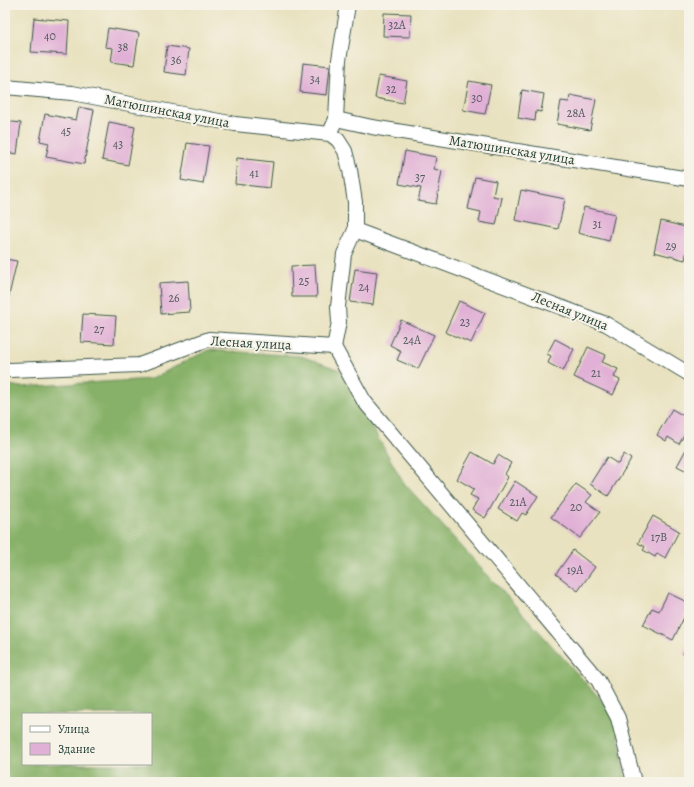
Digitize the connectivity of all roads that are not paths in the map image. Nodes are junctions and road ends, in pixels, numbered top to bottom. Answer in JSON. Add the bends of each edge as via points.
{"nodes":[{"id":1,"x":348,"y":5,"type":"edge"},
{"id":2,"x":5,"y":87,"type":"edge"},
{"id":3,"x":336,"y":119,"type":"junction"},
{"id":4,"x":330,"y":134,"type":"junction"},
{"id":5,"x":689,"y":179,"type":"edge"},
{"id":6,"x":355,"y":230,"type":"junction"},
{"id":7,"x":334,"y":347,"type":"junction"},
{"id":8,"x":5,"y":368,"type":"edge"},
{"id":9,"x":689,"y":374,"type":"edge"},
{"id":10,"x":634,"y":782,"type":"edge"}],
"edges":[{"from":1,"to":3,"type":"street","via":[[339,60]]},
{"from":2,"to":4,"type":"street","name":"Матюшинская улица","via":[[72,93],[234,124]]},
{"from":3,"to":4,"type":"street"},
{"from":3,"to":5,"type":"street","name":"Матюшинская улица"},
{"from":4,"to":6,"type":"street","via":[[338,140],[345,151],[350,170]]},
{"from":6,"to":7,"type":"street","via":[[344,254],[338,307],[339,322]]},
{"from":6,"to":9,"type":"street","name":"Лесная улица","via":[[606,324]]},
{"from":7,"to":8,"type":"street","name":"Лесная улица","via":[[209,339],[139,364],[10,370]]},
{"from":7,"to":10,"type":"street","via":[[364,400],[598,680],[618,718]]}]}
